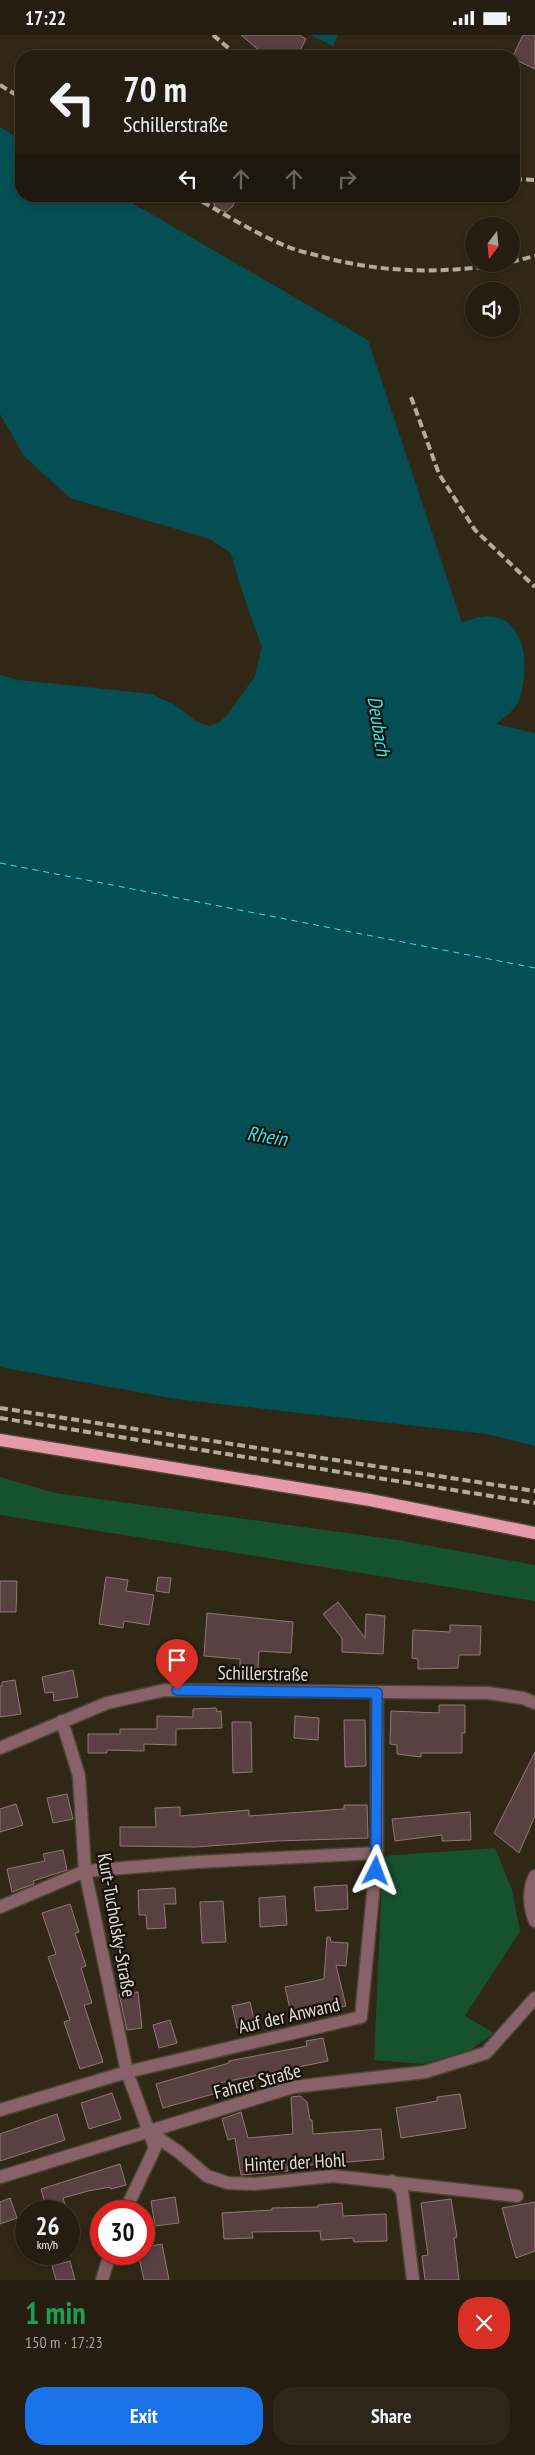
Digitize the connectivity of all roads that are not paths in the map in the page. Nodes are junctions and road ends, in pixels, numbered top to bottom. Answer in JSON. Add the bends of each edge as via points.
{"nodes":[{"id":1,"x":0,"y":1440,"type":"edge"},
{"id":2,"x":535,"y":1533,"type":"edge"},
{"id":3,"x":377,"y":1693,"type":"junction"},
{"id":4,"x":535,"y":1703,"type":"edge"},
{"id":5,"x":62,"y":1721,"type":"junction"},
{"id":6,"x":0,"y":1748,"type":"edge"},
{"id":7,"x":377,"y":1853,"type":"junction"},
{"id":8,"x":85,"y":1871,"type":"junction"},
{"id":9,"x":535,"y":1876,"type":"edge"},
{"id":10,"x":0,"y":1907,"type":"edge"},
{"id":11,"x":535,"y":1921,"type":"edge"},
{"id":12,"x":535,"y":1998,"type":"edge"},
{"id":13,"x":127,"y":2073,"type":"junction"},
{"id":14,"x":0,"y":2110,"type":"edge"},
{"id":15,"x":150,"y":2132,"type":"junction"},
{"id":16,"x":0,"y":2177,"type":"edge"},
{"id":17,"x":392,"y":2181,"type":"junction"},
{"id":18,"x":517,"y":2196,"type":"dead end"},
{"id":19,"x":130,"y":2200,"type":"edge"},
{"id":20,"x":107,"y":2265,"type":"edge"},
{"id":21,"x":102,"y":2280,"type":"edge"},
{"id":22,"x":413,"y":2280,"type":"edge"}],
"edges":[{"from":1,"to":2,"type":"main road","via":[[342,1495]]},
{"from":3,"to":4,"type":"street","name":"Schillerstraße","via":[[488,1693]]},
{"from":3,"to":5,"type":"street","name":"Schillerstraße","via":[[165,1689],[106,1703]]},
{"from":3,"to":7,"type":"street","name":"Auf der Anwand"},
{"from":5,"to":6,"type":"street","name":"Schillerstraße"},
{"from":5,"to":8,"type":"street","name":"Kurt-Tucholsky-Straße","via":[[79,1776]]},
{"from":7,"to":8,"type":"street"},
{"from":7,"to":13,"type":"street","name":"Auf der Anwand","via":[[362,2017]]},
{"from":8,"to":10,"type":"street"},
{"from":8,"to":13,"type":"street","name":"Kurt-Tucholsky-Straße"},
{"from":9,"to":11,"type":"street","via":[[530,1896]]},
{"from":12,"to":15,"type":"street","name":"Fahrer Straße","via":[[486,2053],[425,2072],[293,2087]]},
{"from":13,"to":14,"type":"street","name":"Auf der Anwand"},
{"from":13,"to":15,"type":"street","name":"Kurt-Tucholsky-Straße"},
{"from":15,"to":16,"type":"street","name":"Fahrer Straße"},
{"from":15,"to":17,"type":"street","name":"Hinter der Hohl","via":[[207,2176],[228,2183],[333,2176]]},
{"from":15,"to":19,"type":"street","name":"Kurt-Tucholsky-Straße","via":[[155,2148]]},
{"from":17,"to":18,"type":"street","name":"Hinter der Hohl"},
{"from":17,"to":22,"type":"street","via":[[402,2190]]},
{"from":20,"to":21,"type":"street"}]}
